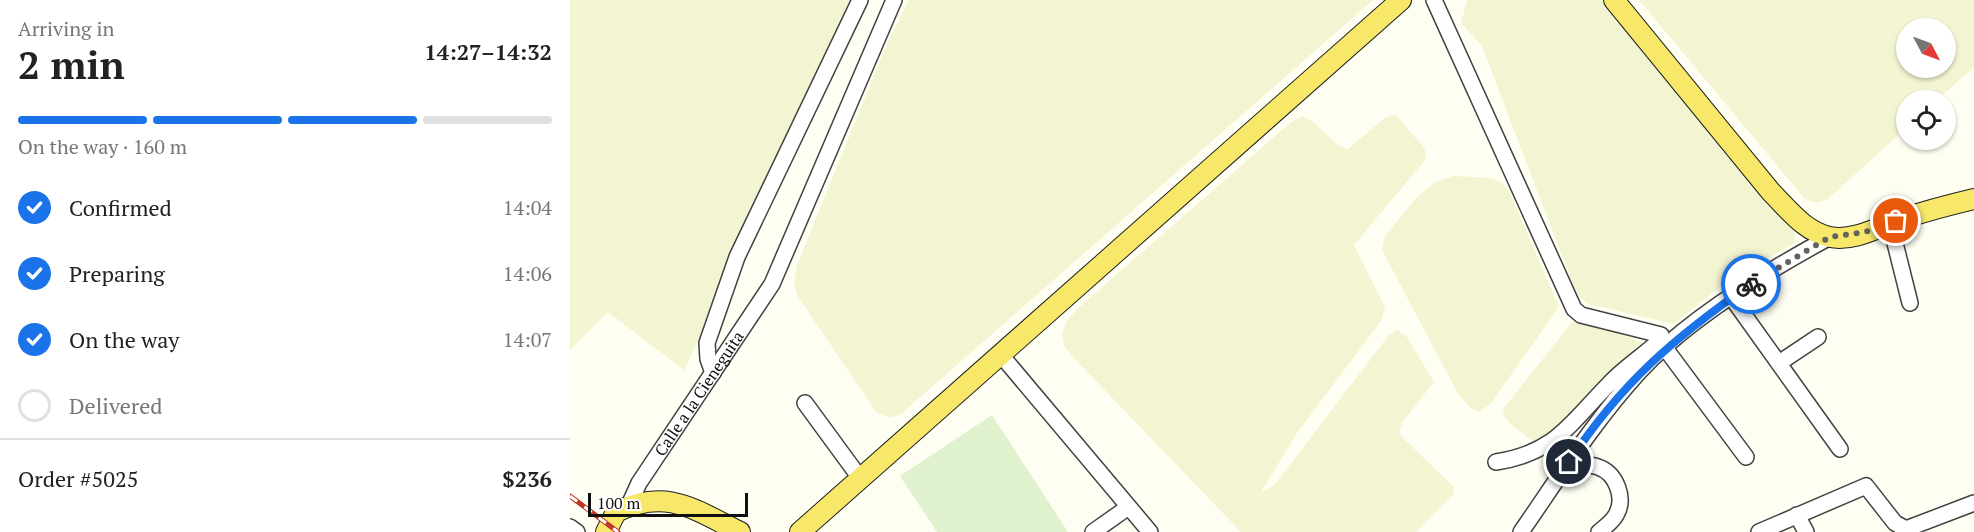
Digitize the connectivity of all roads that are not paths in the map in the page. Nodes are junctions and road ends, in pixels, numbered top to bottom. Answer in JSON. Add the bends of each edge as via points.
{"nodes":[{"id":1,"x":860,"y":0,"type":"edge"},
{"id":2,"x":894,"y":0,"type":"edge"},
{"id":3,"x":1401,"y":0,"type":"edge"},
{"id":4,"x":1434,"y":0,"type":"edge"},
{"id":5,"x":1614,"y":0,"type":"edge"},
{"id":6,"x":1974,"y":200,"type":"edge"},
{"id":7,"x":1890,"y":223,"type":"junction"},
{"id":8,"x":1830,"y":237,"type":"junction"},
{"id":9,"x":1732,"y":298,"type":"junction"},
{"id":10,"x":1910,"y":303,"type":"dead end"},
{"id":11,"x":1818,"y":337,"type":"dead end"},
{"id":12,"x":1665,"y":348,"type":"junction"},
{"id":13,"x":1001,"y":355,"type":"junction"},
{"id":14,"x":1779,"y":363,"type":"junction"},
{"id":15,"x":713,"y":373,"type":"junction"},
{"id":16,"x":805,"y":403,"type":"dead end"},
{"id":17,"x":1840,"y":449,"type":"dead end"},
{"id":18,"x":1746,"y":457,"type":"dead end"},
{"id":19,"x":1496,"y":462,"type":"dead end"},
{"id":20,"x":1569,"y":462,"type":"junction"},
{"id":21,"x":860,"y":478,"type":"junction"},
{"id":22,"x":1974,"y":503,"type":"edge"},
{"id":23,"x":629,"y":505,"type":"junction"},
{"id":24,"x":1127,"y":508,"type":"junction"},
{"id":25,"x":1797,"y":515,"type":"junction"},
{"id":26,"x":570,"y":526,"type":"edge"},
{"id":27,"x":577,"y":532,"type":"edge"},
{"id":28,"x":606,"y":532,"type":"edge"},
{"id":29,"x":740,"y":532,"type":"edge"},
{"id":30,"x":800,"y":532,"type":"edge"},
{"id":31,"x":1093,"y":532,"type":"edge"},
{"id":32,"x":1150,"y":532,"type":"edge"},
{"id":33,"x":1521,"y":532,"type":"edge"},
{"id":34,"x":1599,"y":532,"type":"edge"},
{"id":35,"x":1759,"y":532,"type":"edge"},
{"id":36,"x":1806,"y":532,"type":"edge"}],
"edges":[{"from":1,"to":15,"type":"street","via":[[737,257],[707,343]]},
{"from":2,"to":15,"type":"street","name":"Calle a la Cieneguita","via":[[772,284]]},
{"from":3,"to":13,"type":"main road"},
{"from":4,"to":19,"type":"street","via":[[1574,309],[1581,315],[1660,335],[1659,341],[1610,382],[1553,442],[1516,459]]},
{"from":5,"to":8,"type":"main road","via":[[1771,192],[1799,221]]},
{"from":6,"to":7,"type":"main road"},
{"from":7,"to":8,"type":"main road","via":[[1849,236]]},
{"from":7,"to":10,"type":"street"},
{"from":8,"to":9,"type":"street"},
{"from":9,"to":12,"type":"street"},
{"from":9,"to":14,"type":"street"},
{"from":11,"to":14,"type":"street"},
{"from":12,"to":18,"type":"street"},
{"from":12,"to":20,"type":"street","via":[[1613,402]]},
{"from":13,"to":21,"type":"main road"},
{"from":13,"to":24,"type":"street"},
{"from":14,"to":17,"type":"street"},
{"from":15,"to":23,"type":"street","name":"Calle a la Cieneguita","via":[[639,483]]},
{"from":16,"to":21,"type":"street"},
{"from":20,"to":33,"type":"street"},
{"from":20,"to":34,"type":"street","via":[[1608,472],[1617,484],[1617,513]]},
{"from":21,"to":30,"type":"main road"},
{"from":22,"to":25,"type":"street","via":[[1906,528],[1894,523],[1866,486]]},
{"from":23,"to":28,"type":"main road","name":"Calle a la Cieneguita","via":[[616,512]]},
{"from":23,"to":29,"type":"main road","via":[[673,501]]},
{"from":24,"to":31,"type":"street"},
{"from":24,"to":32,"type":"street"},
{"from":25,"to":35,"type":"street"},
{"from":25,"to":36,"type":"street"},
{"from":26,"to":27,"type":"street"}]}
